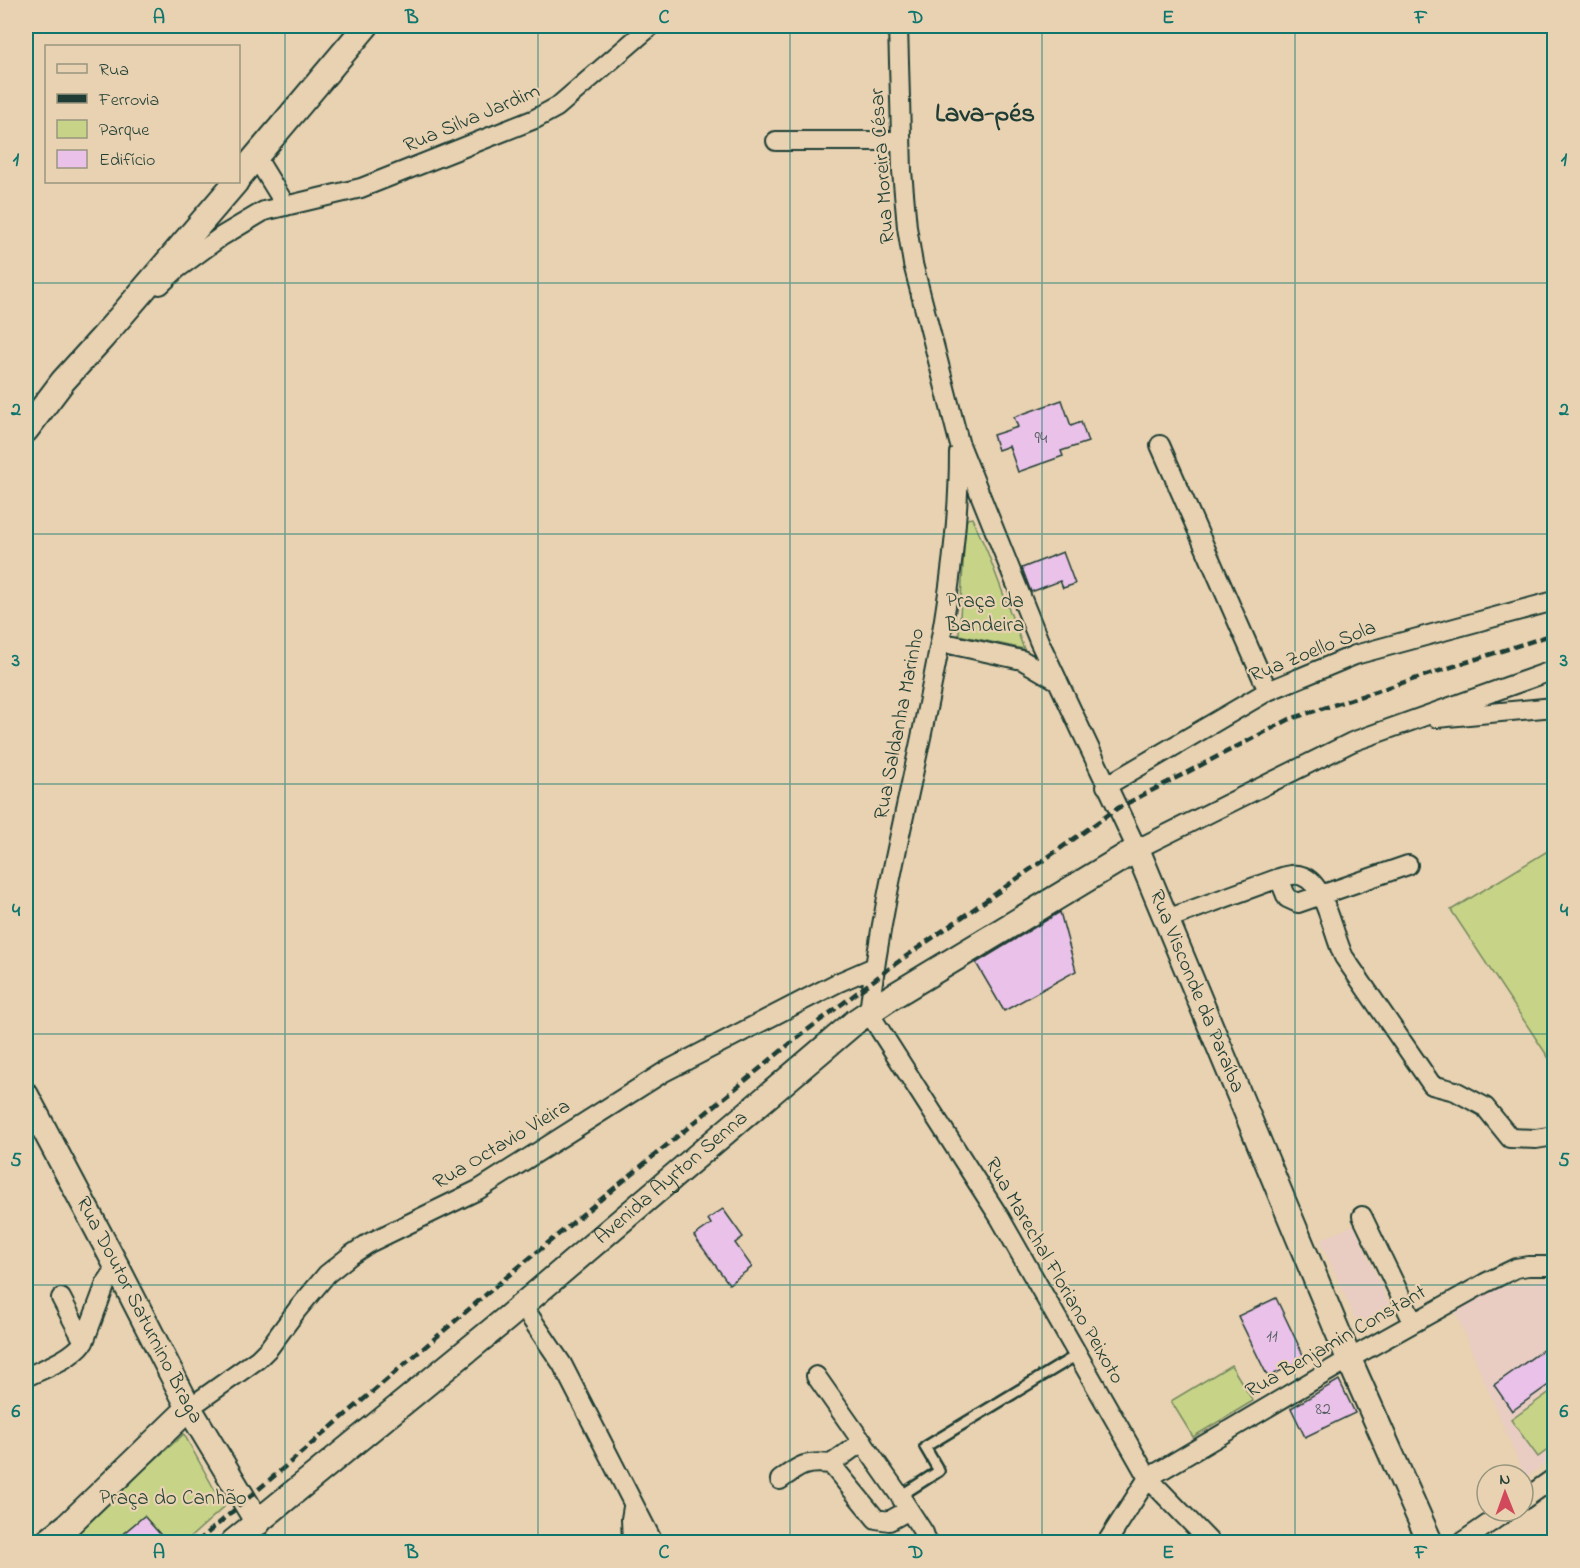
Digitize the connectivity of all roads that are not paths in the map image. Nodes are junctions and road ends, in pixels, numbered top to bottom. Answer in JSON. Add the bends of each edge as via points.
{"nodes":[{"id":1,"x":366,"y":26,"type":"edge"},
{"id":2,"x":651,"y":26,"type":"edge"},
{"id":3,"x":898,"y":26,"type":"edge"},
{"id":4,"x":776,"y":141,"type":"dead end"},
{"id":5,"x":902,"y":141,"type":"junction"},
{"id":6,"x":256,"y":157,"type":"junction"},
{"id":7,"x":240,"y":176,"type":"edge"},
{"id":8,"x":234,"y":183,"type":"edge"},
{"id":9,"x":286,"y":206,"type":"junction"},
{"id":10,"x":103,"y":337,"type":"junction"},
{"id":11,"x":26,"y":430,"type":"edge"},
{"id":12,"x":960,"y":442,"type":"junction"},
{"id":13,"x":1160,"y":446,"type":"dead end"},
{"id":14,"x":1554,"y":601,"type":"edge"},
{"id":15,"x":1039,"y":640,"type":"junction"},
{"id":16,"x":940,"y":642,"type":"junction"},
{"id":17,"x":1022,"y":660,"type":"junction"},
{"id":18,"x":1554,"y":670,"type":"edge"},
{"id":19,"x":1058,"y":681,"type":"junction"},
{"id":20,"x":1268,"y":691,"type":"junction"},
{"id":21,"x":1554,"y":707,"type":"edge"},
{"id":22,"x":1409,"y":721,"type":"junction"},
{"id":23,"x":1106,"y":786,"type":"junction"},
{"id":24,"x":1137,"y":849,"type":"junction"},
{"id":25,"x":1408,"y":866,"type":"dead end"},
{"id":26,"x":1279,"y":878,"type":"junction"},
{"id":27,"x":1322,"y":896,"type":"junction"},
{"id":28,"x":1167,"y":918,"type":"junction"},
{"id":29,"x":874,"y":967,"type":"junction"},
{"id":30,"x":869,"y":1013,"type":"junction"},
{"id":31,"x":26,"y":1095,"type":"edge"},
{"id":32,"x":1554,"y":1136,"type":"edge"},
{"id":33,"x":1362,"y":1216,"type":"dead end"},
{"id":34,"x":1554,"y":1266,"type":"edge"},
{"id":35,"x":117,"y":1267,"type":"junction"},
{"id":36,"x":61,"y":1298,"type":"dead end"},
{"id":37,"x":522,"y":1305,"type":"junction"},
{"id":38,"x":1413,"y":1322,"type":"junction"},
{"id":39,"x":84,"y":1342,"type":"junction"},
{"id":40,"x":1077,"y":1355,"type":"junction"},
{"id":41,"x":1349,"y":1359,"type":"junction"},
{"id":42,"x":816,"y":1376,"type":"dead end"},
{"id":43,"x":26,"y":1377,"type":"edge"},
{"id":44,"x":189,"y":1408,"type":"junction"},
{"id":45,"x":862,"y":1441,"type":"junction"},
{"id":46,"x":831,"y":1464,"type":"junction"},
{"id":47,"x":1148,"y":1478,"type":"junction"},
{"id":48,"x":1554,"y":1478,"type":"edge"},
{"id":49,"x":780,"y":1480,"type":"dead end"},
{"id":50,"x":1535,"y":1491,"type":"edge"},
{"id":51,"x":904,"y":1503,"type":"junction"},
{"id":52,"x":633,"y":1507,"type":"junction"},
{"id":53,"x":258,"y":1523,"type":"junction"},
{"id":54,"x":1490,"y":1523,"type":"edge"},
{"id":55,"x":46,"y":1542,"type":"edge"},
{"id":56,"x":233,"y":1542,"type":"edge"},
{"id":57,"x":632,"y":1542,"type":"edge"},
{"id":58,"x":653,"y":1542,"type":"edge"},
{"id":59,"x":927,"y":1542,"type":"edge"},
{"id":60,"x":1107,"y":1542,"type":"edge"},
{"id":61,"x":1210,"y":1542,"type":"edge"},
{"id":62,"x":1430,"y":1542,"type":"edge"},
{"id":63,"x":1462,"y":1542,"type":"edge"}],
"edges":[{"from":1,"to":6,"type":"main road"},
{"from":2,"to":9,"type":"street","name":"Rua Silva Jardim","via":[[557,107],[535,119],[362,188]]},
{"from":3,"to":5,"type":"street","name":"Rua Moreira César"},
{"from":4,"to":5,"type":"street"},
{"from":5,"to":12,"type":"street","name":"Rua Moreira César","via":[[913,264]]},
{"from":6,"to":7,"type":"main road"},
{"from":6,"to":9,"type":"street"},
{"from":8,"to":10,"type":"main road"},
{"from":9,"to":10,"type":"street","name":"Rua Silva Jardim","via":[[264,211],[222,236],[177,269]]},
{"from":10,"to":11,"type":"main road"},
{"from":12,"to":15,"type":"street","name":"Rua Visconde da Paraíba"},
{"from":12,"to":16,"type":"street","name":"Rua Saldanha Marinho","via":[[956,533]]},
{"from":13,"to":20,"type":"street"},
{"from":14,"to":20,"type":"street","name":"Rua Zoello Sola","via":[[1355,655]]},
{"from":15,"to":17,"type":"street"},
{"from":15,"to":19,"type":"street","name":"Rua Visconde da Paraíba"},
{"from":16,"to":17,"type":"street"},
{"from":16,"to":29,"type":"street","name":"Rua Saldanha Marinho"},
{"from":17,"to":19,"type":"street"},
{"from":18,"to":22,"type":"street"},
{"from":19,"to":23,"type":"street","name":"Rua Visconde da Paraíba"},
{"from":20,"to":23,"type":"street","name":"Rua Zoello Sola"},
{"from":21,"to":22,"type":"street"},
{"from":22,"to":24,"type":"street","via":[[1331,752]]},
{"from":23,"to":24,"type":"street","name":"Rua Visconde da Paraíba"},
{"from":24,"to":28,"type":"main road","name":"Rua Visconde da Paraíba"},
{"from":24,"to":30,"type":"main road","name":"Avenida Ayrton Senna"},
{"from":25,"to":27,"type":"street"},
{"from":26,"to":27,"type":"street","via":[[1303,876]]},
{"from":26,"to":27,"type":"street","via":[[1287,898],[1293,902]]},
{"from":26,"to":28,"type":"street"},
{"from":27,"to":32,"type":"street","via":[[1344,957],[1432,1085],[1455,1091],[1485,1107],[1510,1138]]},
{"from":28,"to":41,"type":"main road","name":"Rua Visconde da Paraíba"},
{"from":29,"to":30,"type":"street","name":"Rua Saldanha Marinho"},
{"from":29,"to":44,"type":"street","name":"Rua Octavio Vieira","via":[[664,1072],[478,1190],[369,1243],[327,1274],[270,1348]]},
{"from":30,"to":37,"type":"main road","name":"Avenida Ayrton Senna"},
{"from":30,"to":40,"type":"street","name":"Rua Marechal Floriano Peixoto","via":[[1000,1218]]},
{"from":31,"to":35,"type":"main road","name":"Rua Doutor Saturnino Braga"},
{"from":33,"to":38,"type":"street"},
{"from":34,"to":38,"type":"street","name":"Rua Benjamin Constant","via":[[1516,1268]]},
{"from":35,"to":39,"type":"street","via":[[105,1283]]},
{"from":35,"to":44,"type":"main road","name":"Rua Doutor Saturnino Braga"},
{"from":36,"to":39,"type":"street"},
{"from":37,"to":52,"type":"street","via":[[561,1364]]},
{"from":37,"to":53,"type":"main road","name":"Avenida Ayrton Senna"},
{"from":38,"to":41,"type":"street","name":"Rua Benjamin Constant"},
{"from":39,"to":43,"type":"street","via":[[60,1361]]},
{"from":40,"to":47,"type":"street","name":"Rua Marechal Floriano Peixoto"},
{"from":40,"to":51,"type":"lane","via":[[926,1447],[939,1471]]},
{"from":41,"to":47,"type":"street","name":"Rua Benjamin Constant"},
{"from":41,"to":62,"type":"main road","name":"Rua Visconde da Paraíba"},
{"from":42,"to":45,"type":"street"},
{"from":44,"to":53,"type":"main road","name":"Rua Doutor Saturnino Braga"},
{"from":44,"to":55,"type":"main road","via":[[69,1525]]},
{"from":45,"to":46,"type":"street"},
{"from":45,"to":51,"type":"street"},
{"from":46,"to":49,"type":"street","via":[[803,1464]]},
{"from":46,"to":51,"type":"street","via":[[876,1518],[889,1521]]},
{"from":47,"to":60,"type":"street"},
{"from":47,"to":61,"type":"street","name":"Rua Marechal Floriano Peixoto"},
{"from":48,"to":50,"type":"street"},
{"from":51,"to":59,"type":"street"},
{"from":52,"to":57,"type":"street"},
{"from":52,"to":58,"type":"street"},
{"from":53,"to":56,"type":"main road","name":"Avenida Ayrton Senna"},
{"from":54,"to":63,"type":"street"}]}
